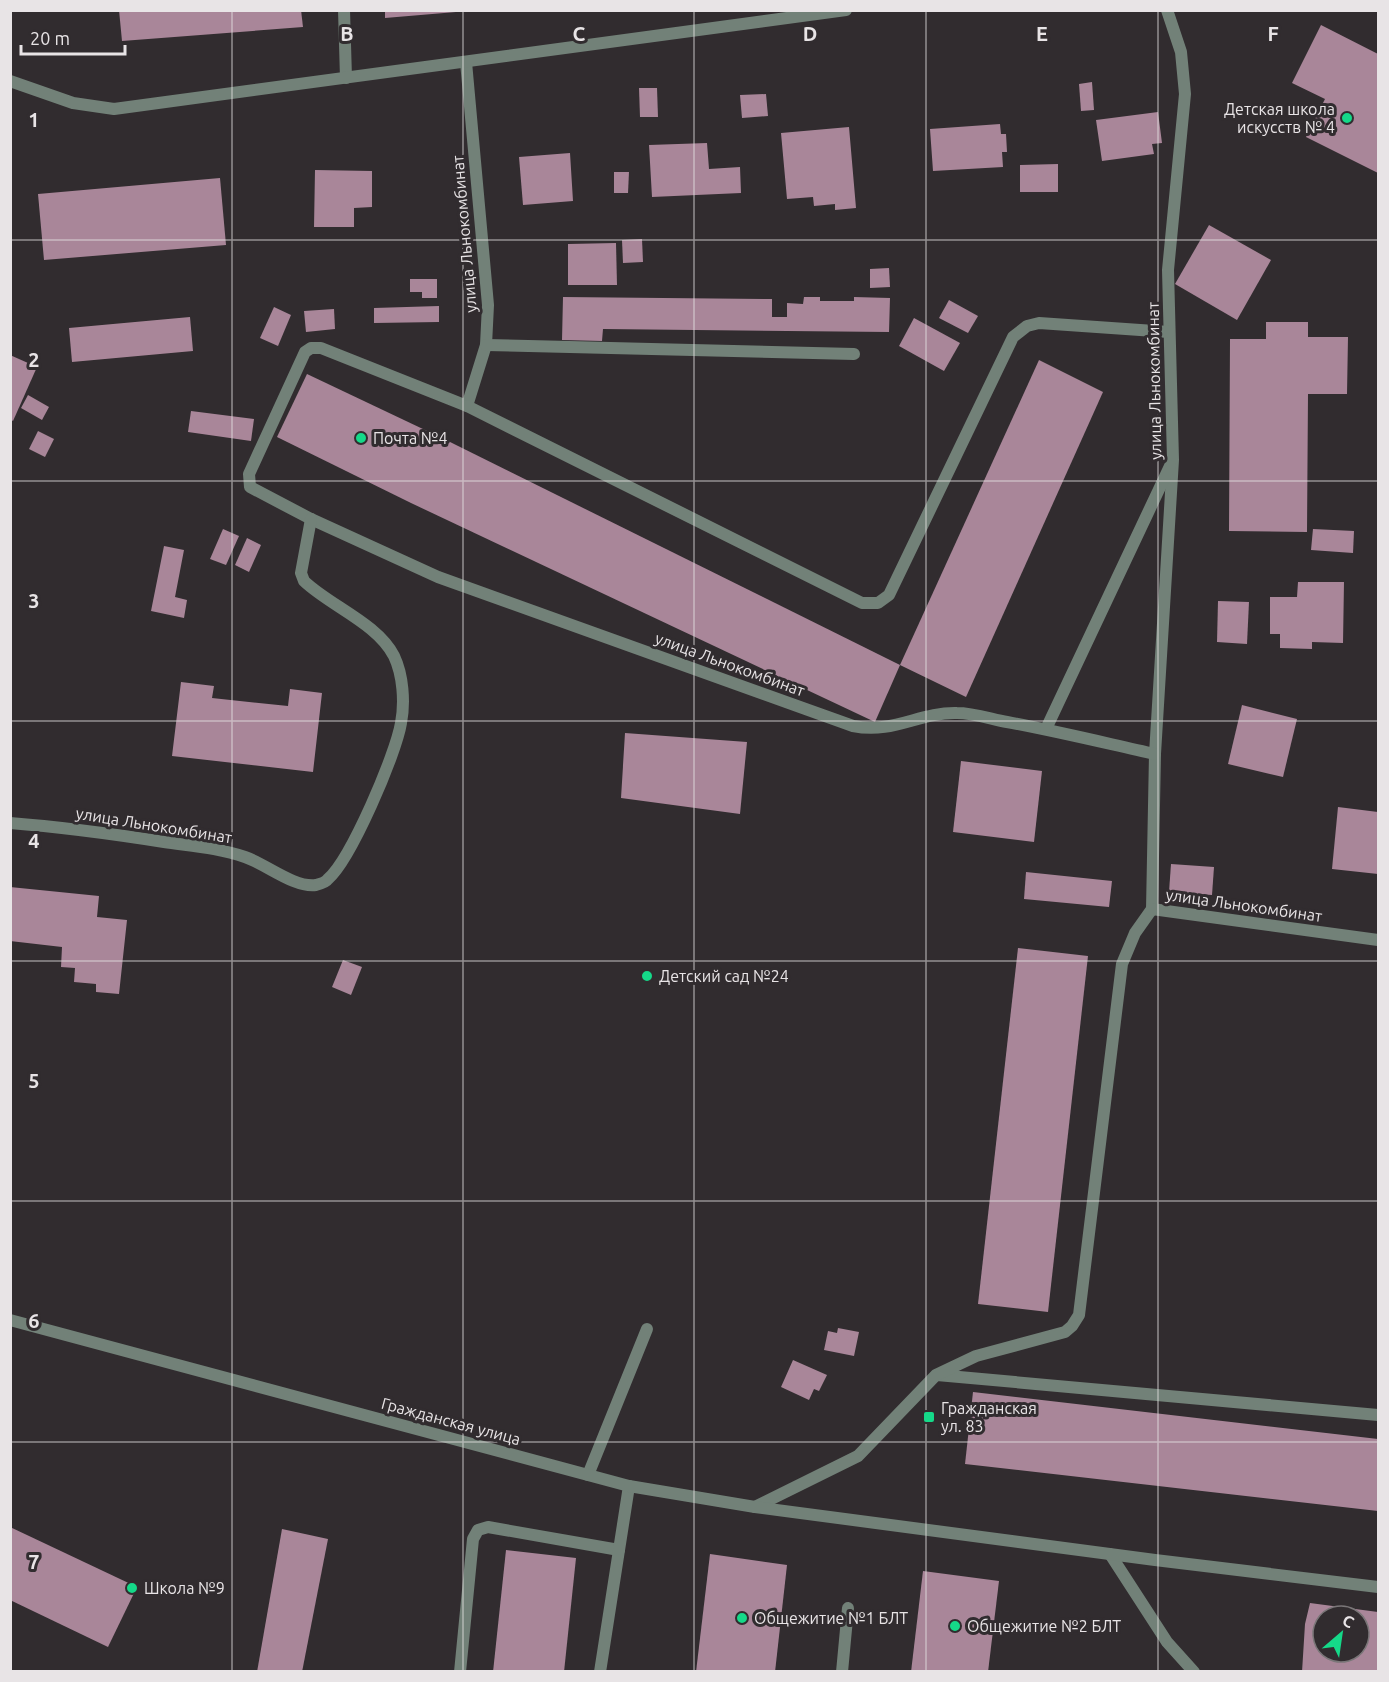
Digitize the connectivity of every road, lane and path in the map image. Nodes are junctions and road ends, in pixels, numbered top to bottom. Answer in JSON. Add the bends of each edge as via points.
{"nodes":[{"id":1,"x":344,"y":10,"type":"edge"},
{"id":2,"x":846,"y":10,"type":"edge"},
{"id":3,"x":1167,"y":10,"type":"edge"},
{"id":4,"x":466,"y":62,"type":"junction"},
{"id":5,"x":346,"y":78,"type":"junction"},
{"id":6,"x":10,"y":81,"type":"edge"},
{"id":7,"x":1169,"y":332,"type":"junction"},
{"id":8,"x":486,"y":345,"type":"junction"},
{"id":9,"x":854,"y":354,"type":"dead end"},
{"id":10,"x":467,"y":406,"type":"junction"},
{"id":11,"x":1173,"y":460,"type":"junction"},
{"id":12,"x":311,"y":519,"type":"junction"},
{"id":13,"x":1046,"y":729,"type":"junction"},
{"id":14,"x":1155,"y":754,"type":"junction"},
{"id":15,"x":10,"y":823,"type":"edge"},
{"id":16,"x":1152,"y":909,"type":"junction"},
{"id":17,"x":1378,"y":940,"type":"edge"},
{"id":18,"x":10,"y":1320,"type":"edge"},
{"id":19,"x":646,"y":1329,"type":"dead end"},
{"id":20,"x":936,"y":1375,"type":"junction"},
{"id":21,"x":1378,"y":1415,"type":"edge"},
{"id":22,"x":588,"y":1475,"type":"junction"},
{"id":23,"x":629,"y":1486,"type":"junction"},
{"id":24,"x":755,"y":1507,"type":"junction"},
{"id":25,"x":620,"y":1550,"type":"junction"},
{"id":26,"x":1110,"y":1554,"type":"junction"},
{"id":27,"x":1378,"y":1587,"type":"edge"},
{"id":28,"x":848,"y":1608,"type":"dead end"},
{"id":29,"x":460,"y":1671,"type":"edge"},
{"id":30,"x":600,"y":1671,"type":"edge"},
{"id":31,"x":842,"y":1671,"type":"edge"},
{"id":32,"x":1194,"y":1671,"type":"edge"}],
"edges":[{"from":1,"to":5,"type":"street"},
{"from":2,"to":4,"type":"street"},
{"from":3,"to":7,"type":"street","name":"улица Льнокомбинат","via":[[1181,52],[1185,94],[1168,270]]},
{"from":4,"to":5,"type":"street"},
{"from":4,"to":8,"type":"street","name":"улица Льнокомбинат","via":[[488,305]]},
{"from":5,"to":6,"type":"street","via":[[114,109],[72,103]]},
{"from":7,"to":10,"type":"street","via":[[1039,323],[1027,326],[1013,337],[889,595],[878,603],[862,603]]},
{"from":7,"to":11,"type":"street","name":"улица Льнокомбинат"},
{"from":8,"to":9,"type":"street"},
{"from":8,"to":10,"type":"street","name":"улица Льнокомбинат"},
{"from":10,"to":12,"type":"street","name":"улица Льнокомбинат","via":[[321,348],[311,348],[248,479],[250,487],[259,493]]},
{"from":11,"to":13,"type":"street"},
{"from":11,"to":14,"type":"street","name":"улица Льнокомбинат"},
{"from":12,"to":13,"type":"street","name":"улица Льнокомбинат","via":[[438,577],[853,726],[886,728],[958,713]]},
{"from":12,"to":15,"type":"street","name":"улица Льнокомбинат","via":[[301,573],[304,581],[387,644],[399,667],[402,684],[401,723],[390,761],[345,858],[327,881],[303,883],[220,850],[75,828]]},
{"from":13,"to":14,"type":"street","name":"улица Льнокомбинат"},
{"from":14,"to":16,"type":"street","name":"улица Льнокомбинат"},
{"from":16,"to":17,"type":"street","name":"улица Льнокомбинат"},
{"from":16,"to":20,"type":"street","via":[[1135,933],[1122,964],[1079,1315],[1065,1332],[976,1356]]},
{"from":18,"to":22,"type":"street","name":"Гражданская улица"},
{"from":19,"to":22,"type":"street"},
{"from":20,"to":21,"type":"street"},
{"from":20,"to":24,"type":"street","via":[[858,1456]]},
{"from":22,"to":23,"type":"street","name":"Гражданская улица"},
{"from":23,"to":24,"type":"street","name":"Гражданская улица"},
{"from":23,"to":25,"type":"street"},
{"from":24,"to":26,"type":"street","name":"Гражданская улица"},
{"from":25,"to":29,"type":"street","via":[[488,1527],[478,1530],[472,1539]]},
{"from":25,"to":30,"type":"street"},
{"from":26,"to":27,"type":"street","name":"Гражданская улица"},
{"from":26,"to":32,"type":"street","via":[[1167,1642]]},
{"from":28,"to":31,"type":"street"}]}
